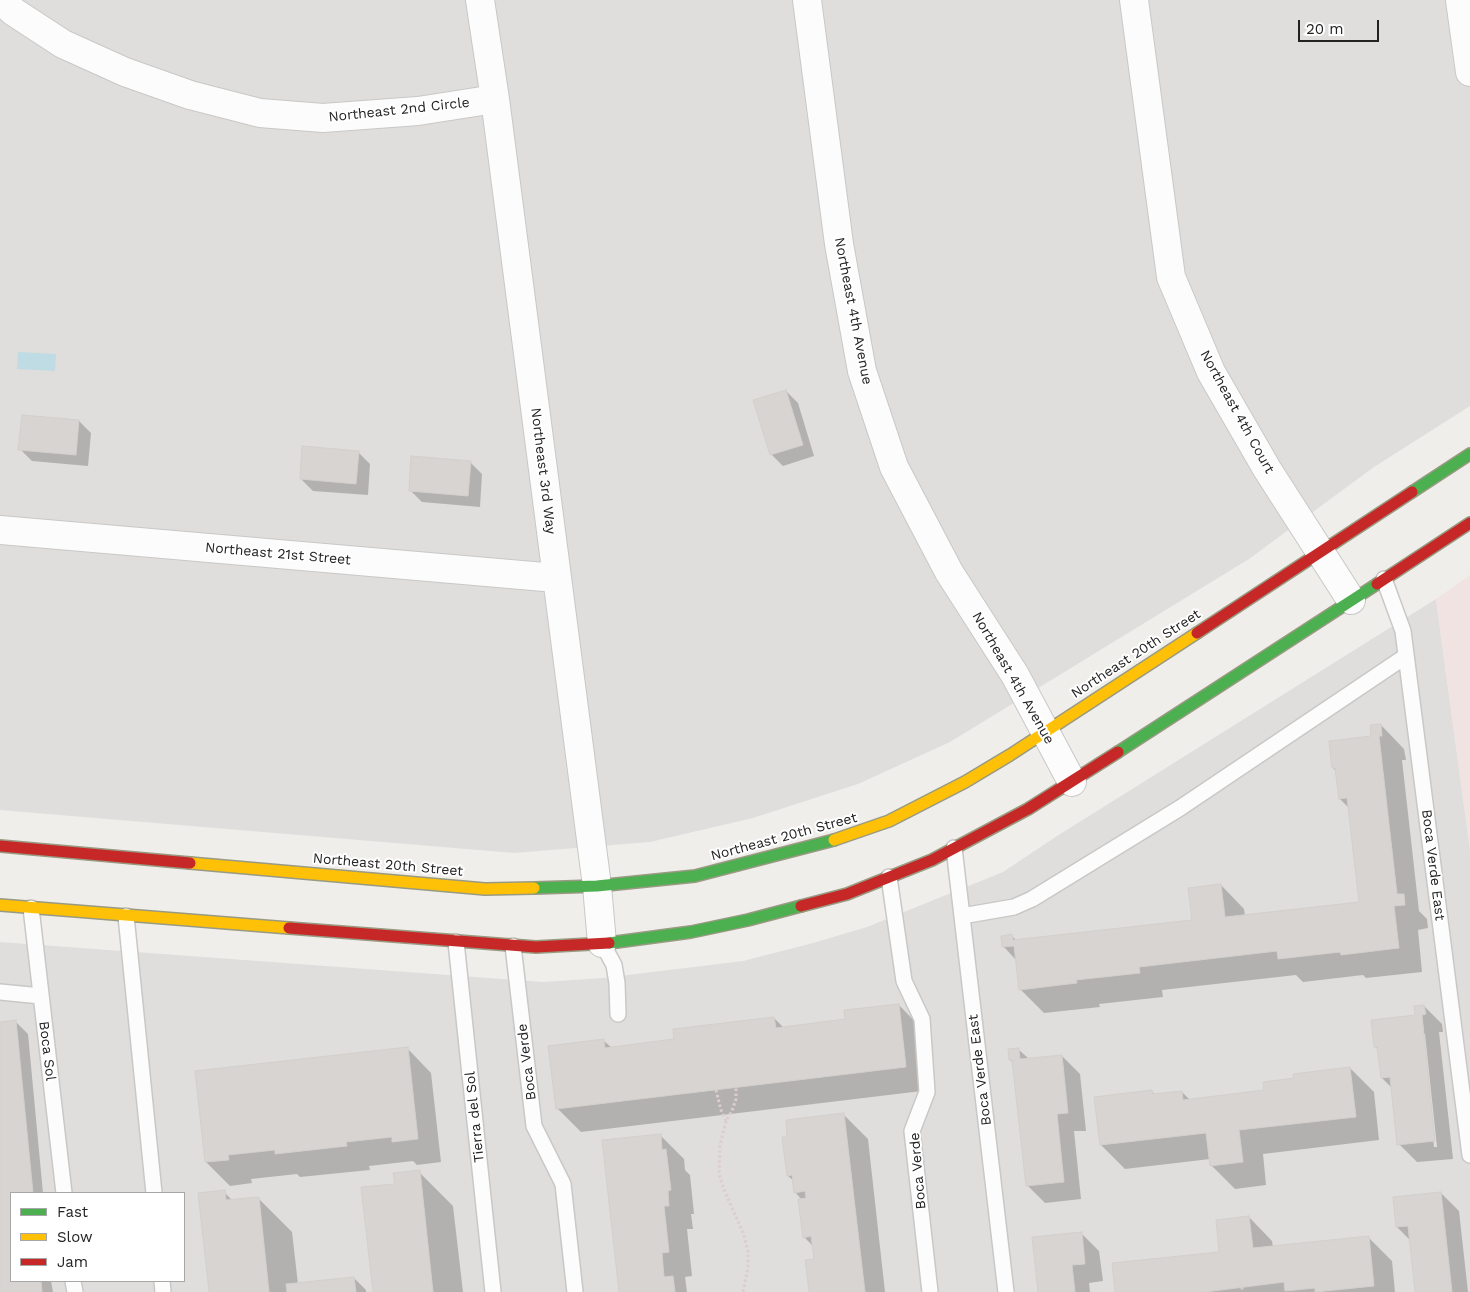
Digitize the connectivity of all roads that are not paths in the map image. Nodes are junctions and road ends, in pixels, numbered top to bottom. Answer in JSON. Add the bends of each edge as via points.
{"nodes":[{"id":1,"x":0,"y":0,"type":"edge"},
{"id":2,"x":480,"y":0,"type":"edge"},
{"id":3,"x":806,"y":0,"type":"edge"},
{"id":4,"x":1134,"y":0,"type":"edge"},
{"id":5,"x":1460,"y":0,"type":"edge"},
{"id":6,"x":1470,"y":72,"type":"edge"},
{"id":7,"x":494,"y":99,"type":"junction"},
{"id":8,"x":1470,"y":454,"type":"edge"},
{"id":9,"x":1470,"y":523,"type":"edge"},
{"id":10,"x":0,"y":530,"type":"edge"},
{"id":11,"x":1320,"y":552,"type":"junction"},
{"id":12,"x":556,"y":578,"type":"junction"},
{"id":13,"x":1384,"y":579,"type":"junction"},
{"id":14,"x":1351,"y":600,"type":"junction"},
{"id":15,"x":1406,"y":656,"type":"junction"},
{"id":16,"x":1046,"y":731,"type":"junction"},
{"id":17,"x":1072,"y":782,"type":"junction"},
{"id":18,"x":0,"y":846,"type":"edge"},
{"id":19,"x":954,"y":848,"type":"junction"},
{"id":20,"x":889,"y":878,"type":"junction"},
{"id":21,"x":597,"y":886,"type":"junction"},
{"id":22,"x":0,"y":905,"type":"edge"},
{"id":23,"x":31,"y":908,"type":"junction"},
{"id":24,"x":126,"y":916,"type":"junction"},
{"id":25,"x":962,"y":916,"type":"junction"},
{"id":26,"x":456,"y":942,"type":"junction"},
{"id":27,"x":602,"y":943,"type":"junction"},
{"id":28,"x":513,"y":946,"type":"junction"},
{"id":29,"x":0,"y":992,"type":"edge"},
{"id":30,"x":41,"y":996,"type":"junction"},
{"id":31,"x":618,"y":1014,"type":"dead end"},
{"id":32,"x":1470,"y":1155,"type":"edge"},
{"id":33,"x":64,"y":1192,"type":"edge"},
{"id":34,"x":154,"y":1192,"type":"edge"},
{"id":35,"x":493,"y":1292,"type":"edge"},
{"id":36,"x":575,"y":1292,"type":"edge"},
{"id":37,"x":930,"y":1292,"type":"edge"},
{"id":38,"x":1006,"y":1292,"type":"edge"}],
"edges":[{"from":1,"to":7,"type":"street","name":"Northeast 2nd Circle","via":[[63,44],[126,72],[190,95],[260,113],[323,118],[418,111]]},
{"from":2,"to":7,"type":"street","name":"Northeast 3rd Way"},
{"from":3,"to":16,"type":"street","name":"Northeast 4th Avenue","via":[[839,244],[862,371],[894,467],[949,572],[1015,675]]},
{"from":4,"to":11,"type":"street","name":"Northeast 4th Court","via":[[1171,278],[1211,372]]},
{"from":5,"to":6,"type":"street"},
{"from":7,"to":12,"type":"street","name":"Northeast 3rd Way"},
{"from":8,"to":11,"type":"street","name":"Northeast 20th Street"},
{"from":9,"to":13,"type":"street"},
{"from":10,"to":12,"type":"street","name":"Northeast 21st Street"},
{"from":11,"to":14,"type":"street","name":"Northeast 4th Court"},
{"from":11,"to":16,"type":"street","name":"Northeast 20th Street"},
{"from":12,"to":21,"type":"street","name":"Northeast 3rd Way"},
{"from":13,"to":14,"type":"street"},
{"from":13,"to":15,"type":"lane","name":"Boca Verde East","via":[[1403,631]]},
{"from":14,"to":17,"type":"street"},
{"from":15,"to":25,"type":"lane","via":[[1180,808],[1032,899],[1014,907]]},
{"from":15,"to":32,"type":"lane","name":"Boca Verde East"},
{"from":16,"to":17,"type":"street","name":"Northeast 4th Avenue"},
{"from":16,"to":21,"type":"street","name":"Northeast 20th Street","via":[[956,787],[889,821],[830,842],[695,876]]},
{"from":17,"to":19,"type":"street"},
{"from":18,"to":21,"type":"street","name":"Northeast 20th Street","via":[[486,889]]},
{"from":19,"to":20,"type":"street"},
{"from":19,"to":25,"type":"lane","name":"Boca Verde East"},
{"from":20,"to":27,"type":"street","via":[[847,894],[748,920],[691,932]]},
{"from":20,"to":37,"type":"lane","name":"Boca Verde","via":[[904,981],[922,1019],[927,1092],[912,1132]]},
{"from":21,"to":27,"type":"street","name":"Northeast 3rd Way"},
{"from":22,"to":23,"type":"street"},
{"from":23,"to":24,"type":"street"},
{"from":23,"to":30,"type":"lane","name":"Boca Sol"},
{"from":24,"to":26,"type":"street"},
{"from":24,"to":34,"type":"lane"},
{"from":25,"to":38,"type":"lane","name":"Boca Verde East"},
{"from":26,"to":28,"type":"street"},
{"from":26,"to":35,"type":"lane","name":"Tierra del Sol"},
{"from":27,"to":28,"type":"street"},
{"from":27,"to":31,"type":"lane","via":[[614,965]]},
{"from":28,"to":36,"type":"lane","name":"Boca Verde","via":[[534,1126],[563,1184]]},
{"from":29,"to":30,"type":"lane"},
{"from":30,"to":33,"type":"lane","name":"Boca Sol"}]}
